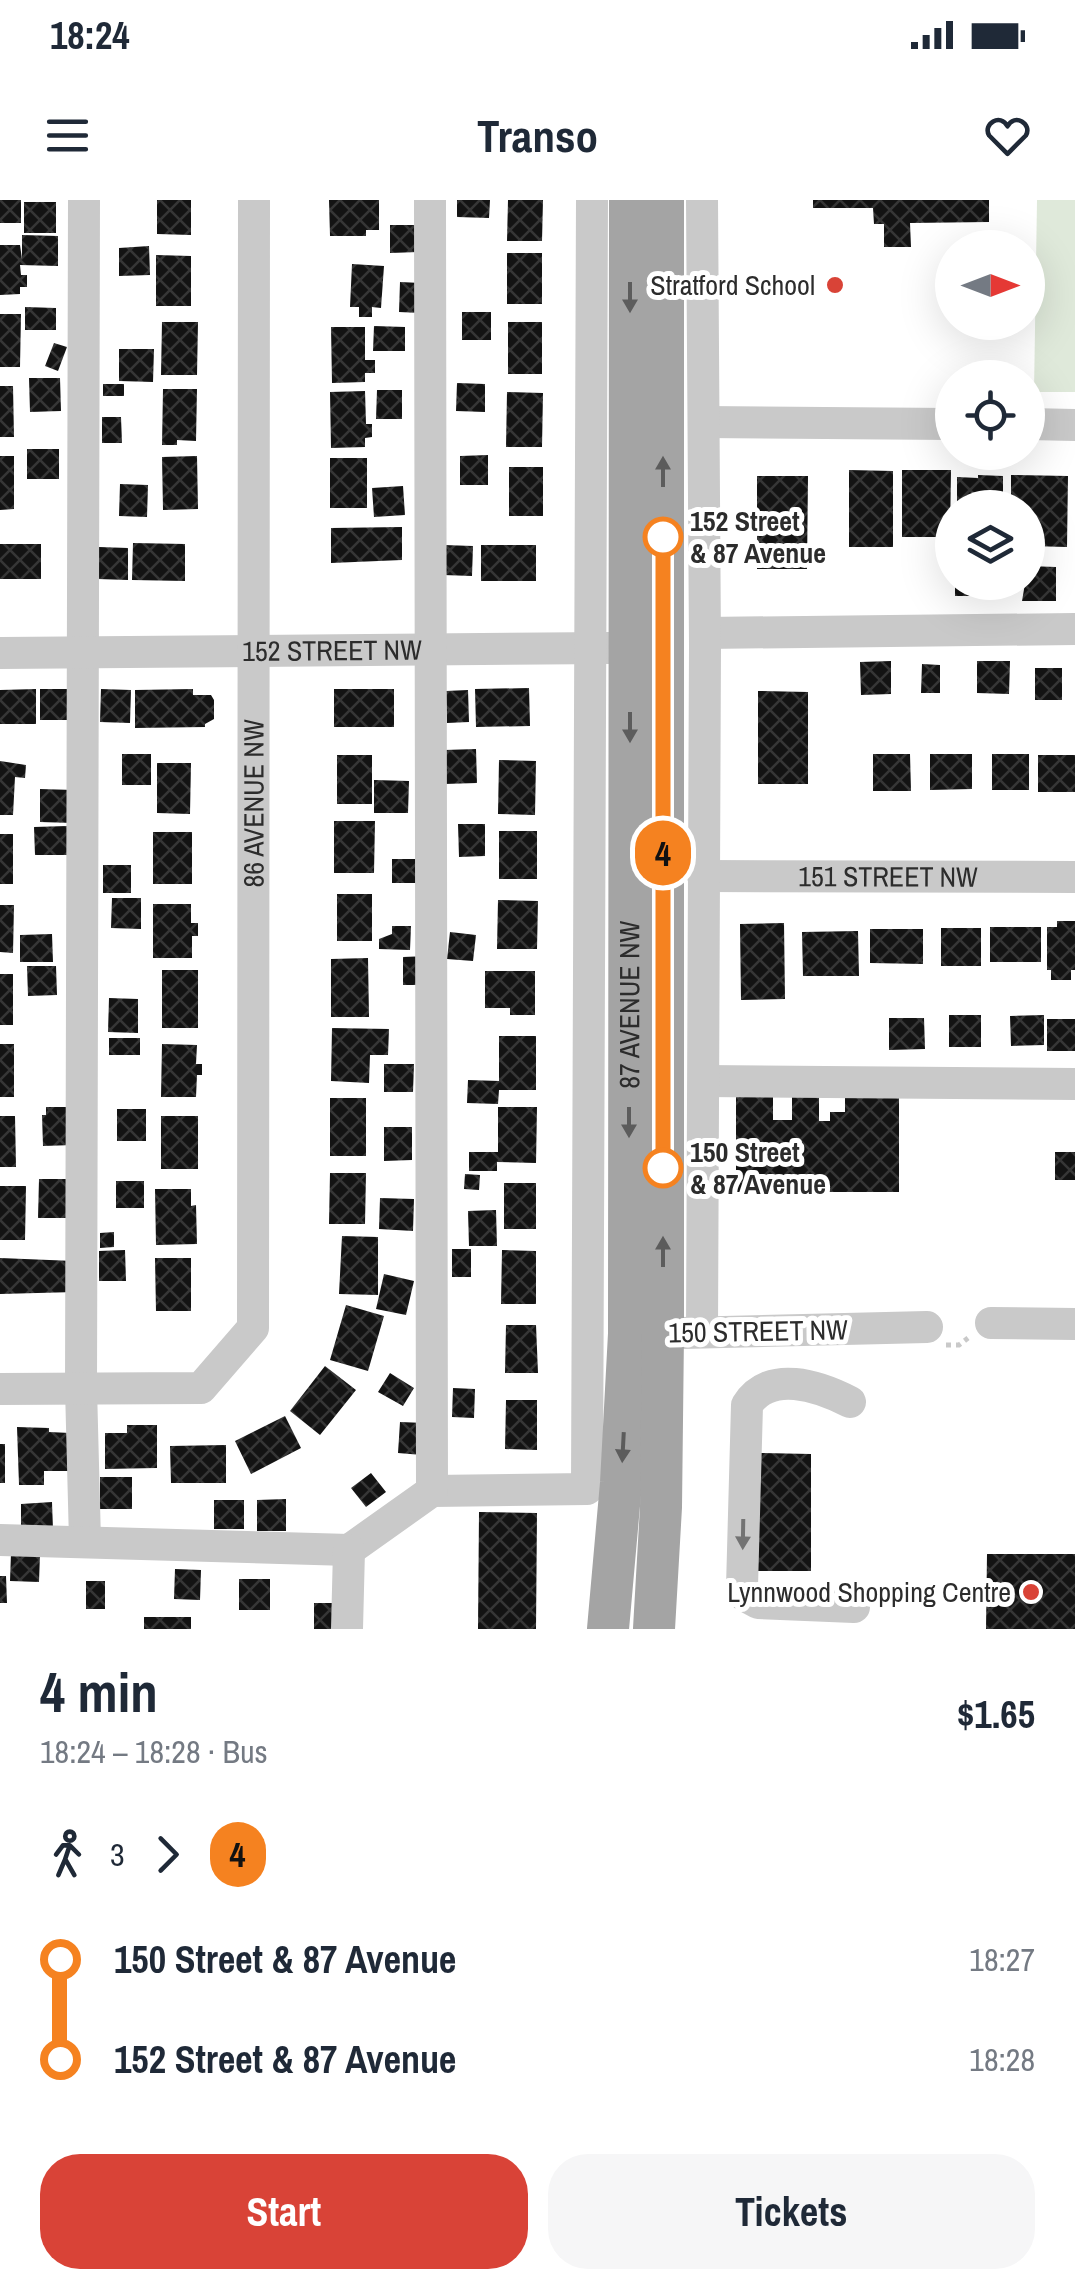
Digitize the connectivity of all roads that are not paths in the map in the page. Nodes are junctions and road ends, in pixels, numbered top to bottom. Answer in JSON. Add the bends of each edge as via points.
{"nodes":[{"id":1,"x":84,"y":200,"type":"edge"},
{"id":2,"x":254,"y":200,"type":"edge"},
{"id":3,"x":430,"y":200,"type":"edge"},
{"id":4,"x":592,"y":200,"type":"edge"},
{"id":5,"x":630,"y":200,"type":"edge"},
{"id":6,"x":664,"y":200,"type":"edge"},
{"id":7,"x":702,"y":200,"type":"edge"},
{"id":8,"x":704,"y":422,"type":"junction"},
{"id":9,"x":935,"y":424,"type":"edge"},
{"id":10,"x":1045,"y":424,"type":"edge"},
{"id":11,"x":1075,"y":424,"type":"edge"},
{"id":12,"x":1075,"y":629,"type":"edge"},
{"id":13,"x":705,"y":633,"type":"junction"},
{"id":14,"x":628,"y":648,"type":"junction"},
{"id":15,"x":430,"y":651,"type":"junction"},
{"id":16,"x":84,"y":653,"type":"junction"},
{"id":17,"x":254,"y":653,"type":"junction"},
{"id":18,"x":0,"y":654,"type":"edge"},
{"id":19,"x":702,"y":876,"type":"junction"},
{"id":20,"x":1075,"y":877,"type":"edge"},
{"id":21,"x":704,"y":1080,"type":"junction"},
{"id":22,"x":1075,"y":1084,"type":"edge"},
{"id":23,"x":991,"y":1323,"type":"road end"},
{"id":24,"x":1075,"y":1324,"type":"edge"},
{"id":25,"x":646,"y":1333,"type":"junction"},
{"id":26,"x":936,"y":1336,"type":"road end"},
{"id":27,"x":0,"y":1388,"type":"edge"},
{"id":28,"x":82,"y":1388,"type":"junction"},
{"id":29,"x":850,"y":1402,"type":"dead end"},
{"id":30,"x":432,"y":1491,"type":"junction"},
{"id":31,"x":0,"y":1540,"type":"edge"},
{"id":32,"x":85,"y":1541,"type":"junction"},
{"id":33,"x":349,"y":1550,"type":"junction"},
{"id":34,"x":854,"y":1607,"type":"dead end"},
{"id":35,"x":346,"y":1629,"type":"edge"},
{"id":36,"x":608,"y":1629,"type":"edge"},
{"id":37,"x":654,"y":1629,"type":"edge"}],
"edges":[{"from":1,"to":16,"type":"street"},
{"from":2,"to":17,"type":"street","name":"86 AVENUE NW"},
{"from":3,"to":15,"type":"street"},
{"from":4,"to":14,"type":"street","name":"87 AVENUE NW"},
{"from":5,"to":14,"type":"main road","name":"87 AVENUE NW","one_way":true},
{"from":14,"to":6,"type":"main road","name":"87 AVENUE NW","one_way":true},
{"from":7,"to":8,"type":"street","name":"87 AVENUE NW"},
{"from":8,"to":9,"type":"street"},
{"from":8,"to":13,"type":"street","name":"87 AVENUE NW"},
{"from":10,"to":11,"type":"street"},
{"from":12,"to":13,"type":"street"},
{"from":13,"to":19,"type":"street","name":"87 AVENUE NW"},
{"from":14,"to":15,"type":"street","name":"152 STREET NW"},
{"from":14,"to":25,"type":"main road","name":"87 AVENUE NW"},
{"from":15,"to":17,"type":"street","name":"152 STREET NW"},
{"from":15,"to":30,"type":"street"},
{"from":16,"to":17,"type":"street","name":"152 STREET NW"},
{"from":16,"to":18,"type":"street","name":"152 STREET NW"},
{"from":16,"to":28,"type":"street"},
{"from":17,"to":28,"type":"street","name":"86 AVENUE NW","via":[[253,1328],[201,1388]]},
{"from":19,"to":20,"type":"street","name":"151 STREET NW"},
{"from":19,"to":21,"type":"street","name":"87 AVENUE NW"},
{"from":21,"to":22,"type":"street"},
{"from":21,"to":25,"type":"street","name":"87 AVENUE NW"},
{"from":23,"to":24,"type":"street"},
{"from":25,"to":26,"type":"street","name":"150 STREET NW"},
{"from":25,"to":30,"type":"street","name":"87 AVENUE NW","via":[[587,1489]]},
{"from":25,"to":36,"type":"main road","name":"87 AVENUE NW","one_way":true},
{"from":25,"to":37,"type":"main road","name":"87 AVENUE NW","via":[[661,1507]]},
{"from":27,"to":28,"type":"street"},
{"from":28,"to":32,"type":"street"},
{"from":29,"to":34,"type":"street","one_way":true,"via":[[804,1403],[760,1414],[744,1436],[745,1596],[780,1606]]},
{"from":30,"to":33,"type":"street"},
{"from":31,"to":32,"type":"street"},
{"from":32,"to":33,"type":"street"},
{"from":33,"to":35,"type":"street"}]}
